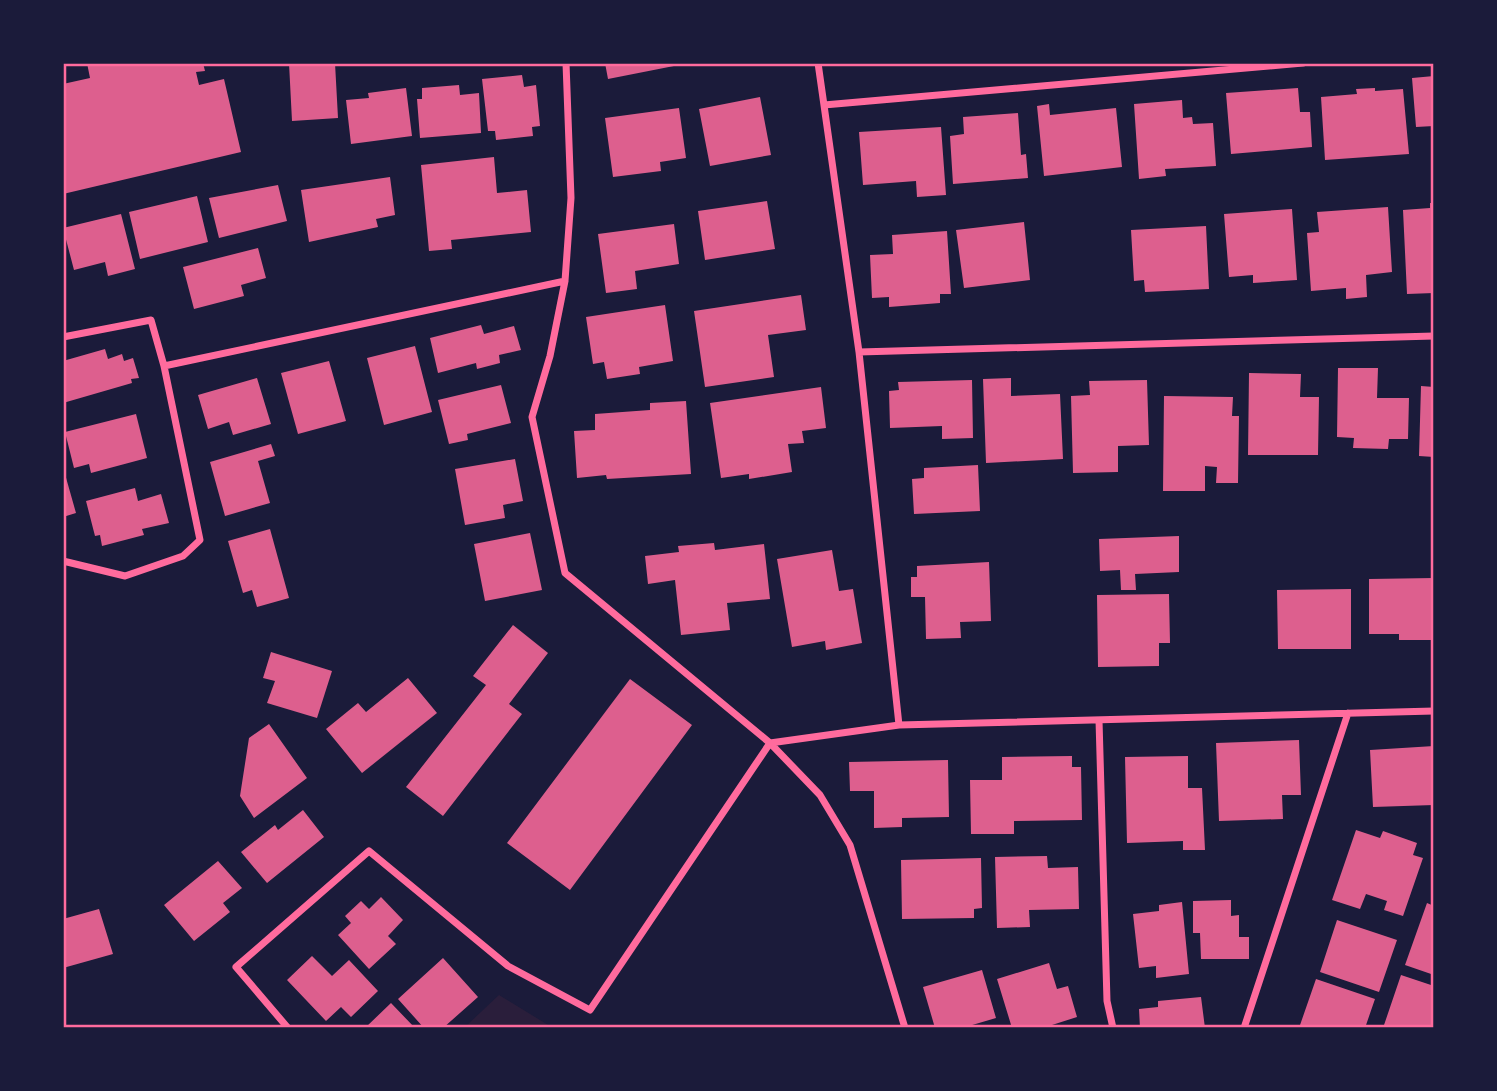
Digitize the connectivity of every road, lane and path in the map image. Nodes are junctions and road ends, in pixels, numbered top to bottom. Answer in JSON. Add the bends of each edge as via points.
{"nodes":[{"id":1,"x":566,"y":63,"type":"edge"},
{"id":2,"x":818,"y":63,"type":"edge"},
{"id":3,"x":1303,"y":63,"type":"edge"},
{"id":4,"x":824,"y":105,"type":"junction"},
{"id":5,"x":565,"y":281,"type":"junction"},
{"id":6,"x":63,"y":337,"type":"edge"},
{"id":7,"x":1434,"y":337,"type":"edge"},
{"id":8,"x":859,"y":352,"type":"junction"},
{"id":9,"x":164,"y":366,"type":"junction"},
{"id":10,"x":63,"y":561,"type":"edge"},
{"id":11,"x":1434,"y":711,"type":"edge"},
{"id":12,"x":1348,"y":713,"type":"junction"},
{"id":13,"x":1099,"y":720,"type":"junction"},
{"id":14,"x":899,"y":725,"type":"junction"},
{"id":15,"x":770,"y":743,"type":"junction"},
{"id":16,"x":288,"y":1028,"type":"edge"},
{"id":17,"x":905,"y":1028,"type":"edge"},
{"id":18,"x":1113,"y":1028,"type":"edge"},
{"id":19,"x":1244,"y":1028,"type":"edge"}],
"edges":[{"from":1,"to":5,"type":"street","via":[[571,198]]},
{"from":2,"to":4,"type":"street"},
{"from":3,"to":4,"type":"street"},
{"from":4,"to":8,"type":"street"},
{"from":5,"to":9,"type":"street"},
{"from":5,"to":15,"type":"street","via":[[532,417],[565,573]]},
{"from":6,"to":9,"type":"street","via":[[151,320]]},
{"from":7,"to":8,"type":"street"},
{"from":8,"to":14,"type":"street"},
{"from":9,"to":10,"type":"street","via":[[200,540],[183,556],[125,576]]},
{"from":11,"to":12,"type":"street"},
{"from":12,"to":13,"type":"street"},
{"from":12,"to":19,"type":"street"},
{"from":13,"to":14,"type":"street"},
{"from":13,"to":18,"type":"street","via":[[1107,1001]]},
{"from":14,"to":15,"type":"street"},
{"from":15,"to":16,"type":"street","via":[[590,1010],[508,967],[369,850],[236,967]]},
{"from":15,"to":17,"type":"street","via":[[820,795],[850,845]]}]}
